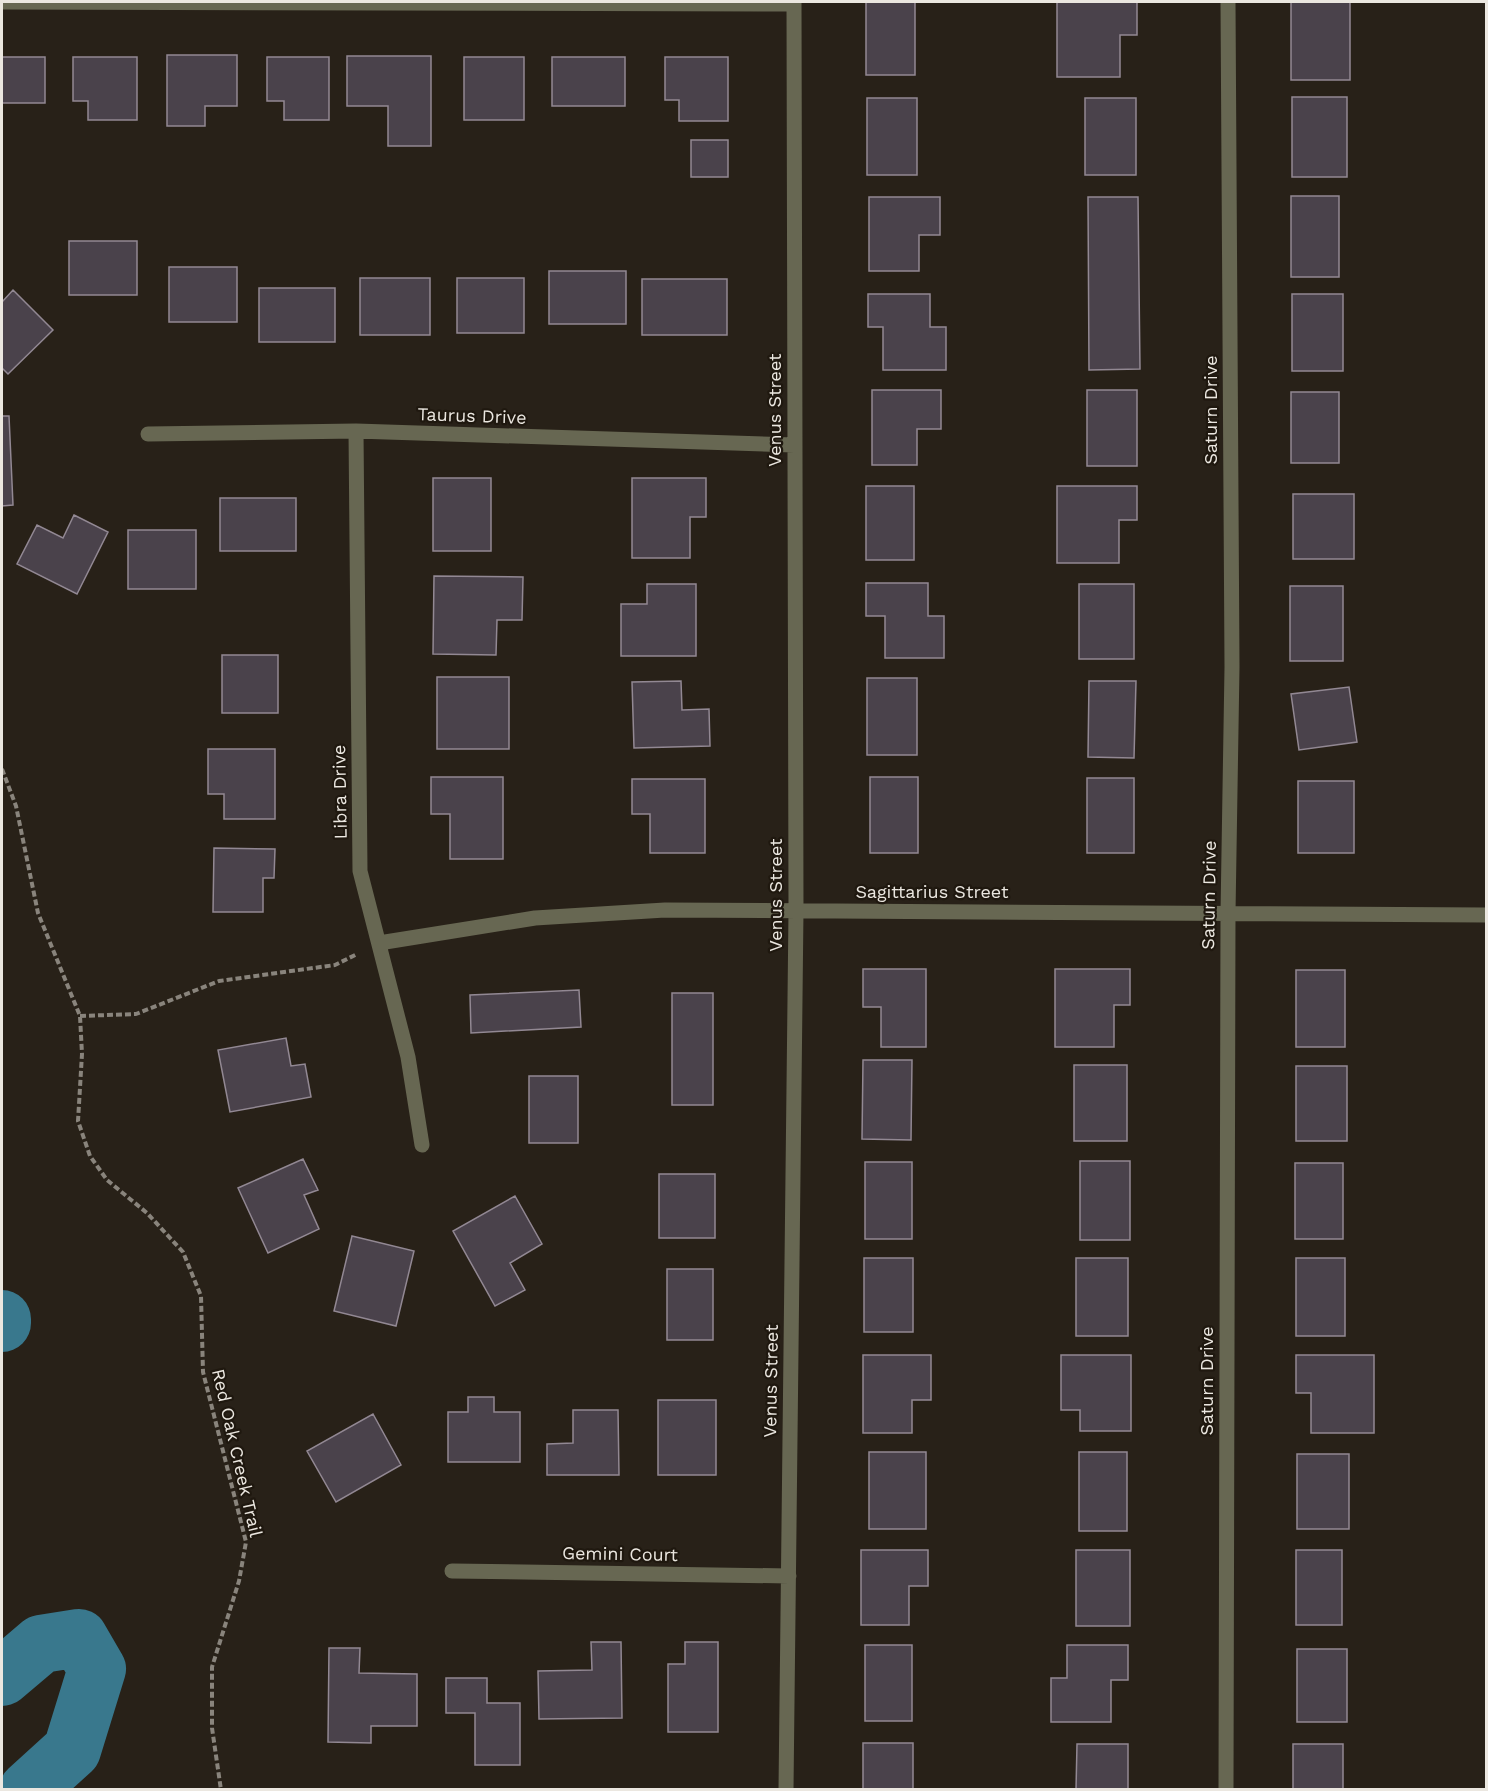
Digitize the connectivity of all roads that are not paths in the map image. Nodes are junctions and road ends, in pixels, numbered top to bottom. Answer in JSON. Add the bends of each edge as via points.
{"nodes":[{"id":1,"x":2,"y":2,"type":"edge"},
{"id":2,"x":1228,"y":2,"type":"edge"},
{"id":3,"x":794,"y":3,"type":"edge"},
{"id":4,"x":356,"y":431,"type":"junction"},
{"id":5,"x":148,"y":434,"type":"dead end"},
{"id":6,"x":794,"y":445,"type":"junction"},
{"id":7,"x":796,"y":911,"type":"junction"},
{"id":8,"x":1228,"y":913,"type":"junction"},
{"id":9,"x":1486,"y":915,"type":"edge"},
{"id":10,"x":379,"y":943,"type":"junction"},
{"id":11,"x":422,"y":1145,"type":"dead end"},
{"id":12,"x":452,"y":1571,"type":"dead end"},
{"id":13,"x":789,"y":1575,"type":"junction"},
{"id":14,"x":786,"y":1790,"type":"edge"},
{"id":15,"x":1226,"y":1790,"type":"edge"}],
"edges":[{"from":1,"to":3,"type":"street"},
{"from":2,"to":8,"type":"street","name":"Saturn Drive","via":[[1232,667]]},
{"from":3,"to":6,"type":"street","name":"Venus Street"},
{"from":4,"to":5,"type":"street","name":"Taurus Drive"},
{"from":4,"to":6,"type":"street","name":"Taurus Drive"},
{"from":4,"to":10,"type":"street","name":"Libra Drive","via":[[360,871]]},
{"from":6,"to":7,"type":"street","name":"Venus Street"},
{"from":7,"to":8,"type":"street","name":"Sagittarius Street"},
{"from":7,"to":10,"type":"street","name":"Sagittarius Street","via":[[665,910],[535,918]]},
{"from":7,"to":13,"type":"street","name":"Venus Street"},
{"from":8,"to":9,"type":"street","name":"Sagittarius Street"},
{"from":8,"to":15,"type":"street","name":"Saturn Drive"},
{"from":10,"to":11,"type":"street","name":"Libra Drive","via":[[408,1057]]},
{"from":12,"to":13,"type":"street","name":"Gemini Court"},
{"from":13,"to":14,"type":"street","name":"Venus Street"}]}
